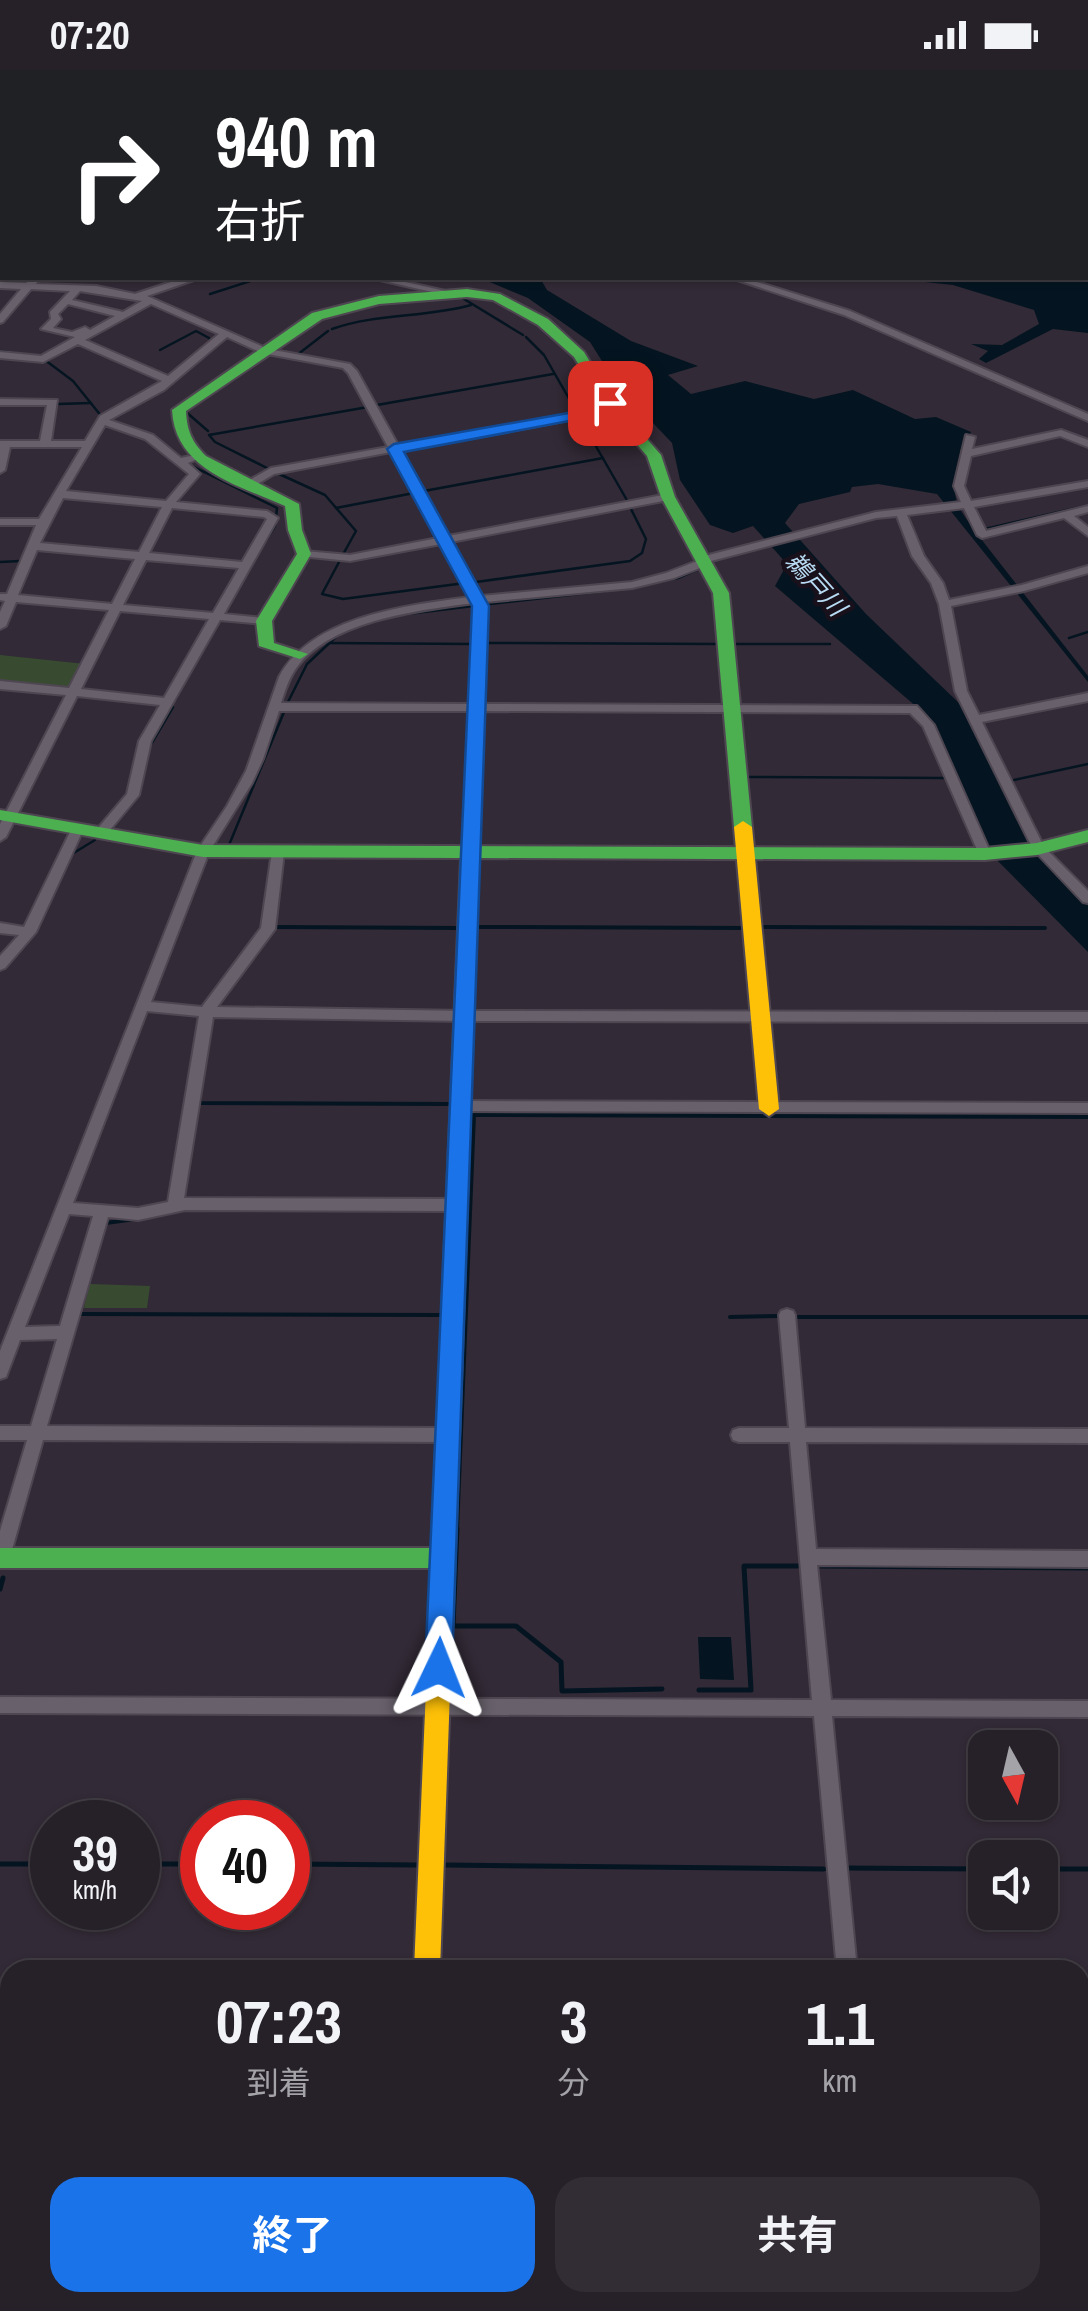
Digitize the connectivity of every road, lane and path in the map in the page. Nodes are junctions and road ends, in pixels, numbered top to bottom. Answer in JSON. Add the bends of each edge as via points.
{"nodes":[{"id":1,"x":108,"y":280,"type":"edge"},
{"id":2,"x":185,"y":280,"type":"edge"},
{"id":3,"x":386,"y":280,"type":"edge"},
{"id":4,"x":742,"y":280,"type":"edge"},
{"id":5,"x":32,"y":282,"type":"edge"},
{"id":6,"x":0,"y":284,"type":"edge"},
{"id":7,"x":78,"y":288,"type":"junction"},
{"id":8,"x":96,"y":289,"type":"junction"},
{"id":9,"x":454,"y":294,"type":"junction"},
{"id":10,"x":136,"y":297,"type":"junction"},
{"id":11,"x":151,"y":300,"type":"junction"},
{"id":12,"x":65,"y":301,"type":"junction"},
{"id":13,"x":119,"y":315,"type":"junction"},
{"id":14,"x":0,"y":320,"type":"edge"},
{"id":15,"x":226,"y":333,"type":"junction"},
{"id":16,"x":80,"y":341,"type":"junction"},
{"id":17,"x":265,"y":351,"type":"junction"},
{"id":18,"x":0,"y":355,"type":"edge"},
{"id":19,"x":169,"y":380,"type":"junction"},
{"id":20,"x":0,"y":402,"type":"edge"},
{"id":21,"x":610,"y":403,"type":"junction"},
{"id":22,"x":1088,"y":418,"type":"edge"},
{"id":23,"x":102,"y":421,"type":"junction"},
{"id":24,"x":970,"y":437,"type":"dead end"},
{"id":25,"x":3,"y":444,"type":"edge"},
{"id":26,"x":45,"y":444,"type":"junction"},
{"id":27,"x":89,"y":444,"type":"junction"},
{"id":28,"x":1088,"y":444,"type":"edge"},
{"id":29,"x":394,"y":449,"type":"junction"},
{"id":30,"x":966,"y":454,"type":"junction"},
{"id":31,"x":188,"y":459,"type":"junction"},
{"id":32,"x":0,"y":470,"type":"edge"},
{"id":33,"x":250,"y":484,"type":"junction"},
{"id":34,"x":1088,"y":484,"type":"edge"},
{"id":35,"x":59,"y":494,"type":"junction"},
{"id":36,"x":668,"y":497,"type":"junction"},
{"id":37,"x":168,"y":505,"type":"junction"},
{"id":38,"x":964,"y":506,"type":"junction"},
{"id":39,"x":1088,"y":509,"type":"edge"},
{"id":40,"x":901,"y":512,"type":"junction"},
{"id":41,"x":1064,"y":513,"type":"junction"},
{"id":42,"x":0,"y":522,"type":"edge"},
{"id":43,"x":42,"y":522,"type":"junction"},
{"id":44,"x":1088,"y":533,"type":"edge"},
{"id":45,"x":444,"y":540,"type":"junction"},
{"id":46,"x":32,"y":546,"type":"junction"},
{"id":47,"x":304,"y":554,"type":"junction"},
{"id":48,"x":142,"y":556,"type":"junction"},
{"id":49,"x":706,"y":560,"type":"junction"},
{"id":50,"x":243,"y":566,"type":"junction"},
{"id":51,"x":1088,"y":568,"type":"edge"},
{"id":52,"x":6,"y":596,"type":"edge"},
{"id":53,"x":479,"y":602,"type":"junction"},
{"id":54,"x":944,"y":604,"type":"junction"},
{"id":55,"x":118,"y":606,"type":"junction"},
{"id":56,"x":213,"y":617,"type":"junction"},
{"id":57,"x":264,"y":621,"type":"junction"},
{"id":58,"x":0,"y":626,"type":"edge"},
{"id":59,"x":300,"y":654,"type":"junction"},
{"id":60,"x":0,"y":685,"type":"edge"},
{"id":61,"x":75,"y":692,"type":"junction"},
{"id":62,"x":1088,"y":697,"type":"edge"},
{"id":63,"x":168,"y":702,"type":"junction"},
{"id":64,"x":275,"y":706,"type":"junction"},
{"id":65,"x":476,"y":707,"type":"junction"},
{"id":66,"x":732,"y":708,"type":"junction"},
{"id":67,"x":976,"y":719,"type":"junction"},
{"id":68,"x":6,"y":816,"type":"edge"},
{"id":69,"x":77,"y":830,"type":"junction"},
{"id":70,"x":99,"y":834,"type":"junction"},
{"id":71,"x":1088,"y":836,"type":"edge"},
{"id":72,"x":0,"y":838,"type":"edge"},
{"id":73,"x":1038,"y":849,"type":"junction"},
{"id":74,"x":203,"y":851,"type":"junction"},
{"id":75,"x":278,"y":852,"type":"junction"},
{"id":76,"x":470,"y":852,"type":"junction"},
{"id":77,"x":744,"y":853,"type":"junction"},
{"id":78,"x":985,"y":854,"type":"junction"},
{"id":79,"x":1088,"y":898,"type":"edge"},
{"id":80,"x":0,"y":928,"type":"edge"},
{"id":81,"x":28,"y":932,"type":"junction"},
{"id":82,"x":0,"y":965,"type":"edge"},
{"id":83,"x":142,"y":1006,"type":"junction"},
{"id":84,"x":207,"y":1012,"type":"junction"},
{"id":85,"x":466,"y":1016,"type":"junction"},
{"id":86,"x":760,"y":1016,"type":"junction"},
{"id":87,"x":1088,"y":1017,"type":"edge"},
{"id":88,"x":463,"y":1106,"type":"junction"},
{"id":89,"x":1088,"y":1108,"type":"edge"},
{"id":90,"x":769,"y":1109,"type":"junction"},
{"id":91,"x":458,"y":1204,"type":"junction"},
{"id":92,"x":175,"y":1206,"type":"junction"},
{"id":93,"x":64,"y":1208,"type":"junction"},
{"id":94,"x":101,"y":1214,"type":"junction"},
{"id":95,"x":786,"y":1316,"type":"dead end"},
{"id":96,"x":66,"y":1332,"type":"junction"},
{"id":97,"x":15,"y":1334,"type":"junction"},
{"id":98,"x":0,"y":1372,"type":"edge"},
{"id":99,"x":0,"y":1433,"type":"edge"},
{"id":100,"x":37,"y":1433,"type":"junction"},
{"id":101,"x":739,"y":1434,"type":"dead end"},
{"id":102,"x":448,"y":1435,"type":"junction"},
{"id":103,"x":797,"y":1435,"type":"junction"},
{"id":104,"x":1088,"y":1436,"type":"edge"},
{"id":105,"x":443,"y":1558,"type":"junction"},
{"id":106,"x":808,"y":1558,"type":"junction"},
{"id":107,"x":0,"y":1559,"type":"edge"},
{"id":108,"x":1088,"y":1559,"type":"edge"},
{"id":109,"x":0,"y":1704,"type":"edge"},
{"id":110,"x":437,"y":1705,"type":"junction"},
{"id":111,"x":823,"y":1708,"type":"junction"},
{"id":112,"x":1088,"y":1709,"type":"edge"},
{"id":113,"x":427,"y":1960,"type":"edge"},
{"id":114,"x":846,"y":1960,"type":"edge"}],
"edges":[{"from":1,"to":8,"type":"street"},
{"from":2,"to":10,"type":"street"},
{"from":3,"to":9,"type":"street"},
{"from":4,"to":22,"type":"street","via":[[847,313]]},
{"from":5,"to":6,"type":"street"},
{"from":5,"to":7,"type":"street"},
{"from":5,"to":14,"type":"street"},
{"from":7,"to":8,"type":"street"},
{"from":7,"to":12,"type":"street"},
{"from":8,"to":10,"type":"street"},
{"from":9,"to":17,"type":"street","via":[[344,307]]},
{"from":9,"to":21,"type":"street","via":[[496,298],[543,322],[579,355]]},
{"from":10,"to":11,"type":"street"},
{"from":11,"to":13,"type":"street"},
{"from":11,"to":15,"type":"street"},
{"from":12,"to":13,"type":"street"},
{"from":12,"to":13,"type":"street","via":[[46,329],[74,335]]},
{"from":13,"to":16,"type":"street"},
{"from":15,"to":17,"type":"street"},
{"from":15,"to":19,"type":"street"},
{"from":16,"to":18,"type":"street","via":[[40,360]]},
{"from":16,"to":19,"type":"street"},
{"from":17,"to":29,"type":"street","via":[[349,368]]},
{"from":17,"to":31,"type":"street","via":[[179,410],[175,428]]},
{"from":19,"to":23,"type":"street"},
{"from":20,"to":26,"type":"street","via":[[53,402]]},
{"from":21,"to":29,"type":"street","via":[[577,409],[575,416]]},
{"from":21,"to":36,"type":"street","via":[[654,454]]},
{"from":23,"to":27,"type":"street"},
{"from":23,"to":31,"type":"street"},
{"from":24,"to":30,"type":"street"},
{"from":25,"to":26,"type":"street"},
{"from":25,"to":32,"type":"street"},
{"from":26,"to":27,"type":"street"},
{"from":27,"to":35,"type":"street"},
{"from":28,"to":30,"type":"street","via":[[1061,434]]},
{"from":29,"to":33,"type":"street","via":[[271,471]]},
{"from":29,"to":45,"type":"street"},
{"from":30,"to":38,"type":"street","via":[[958,486]]},
{"from":31,"to":33,"type":"street"},
{"from":31,"to":37,"type":"street","via":[[194,474]]},
{"from":33,"to":47,"type":"street","via":[[292,504]]},
{"from":34,"to":38,"type":"street"},
{"from":35,"to":37,"type":"street"},
{"from":35,"to":43,"type":"street"},
{"from":36,"to":45,"type":"street"},
{"from":36,"to":49,"type":"street"},
{"from":37,"to":48,"type":"street"},
{"from":37,"to":50,"type":"street","via":[[272,516]]},
{"from":38,"to":40,"type":"street"},
{"from":38,"to":41,"type":"street","via":[[980,531]]},
{"from":39,"to":41,"type":"street"},
{"from":40,"to":49,"type":"street"},
{"from":40,"to":54,"type":"street"},
{"from":41,"to":44,"type":"street"},
{"from":42,"to":43,"type":"street"},
{"from":43,"to":46,"type":"street"},
{"from":45,"to":47,"type":"street","via":[[341,559]]},
{"from":45,"to":53,"type":"street"},
{"from":46,"to":48,"type":"street"},
{"from":46,"to":52,"type":"street"},
{"from":47,"to":57,"type":"street"},
{"from":48,"to":50,"type":"street"},
{"from":48,"to":55,"type":"street"},
{"from":49,"to":53,"type":"street","via":[[654,581]]},
{"from":49,"to":66,"type":"street","via":[[721,593]]},
{"from":50,"to":56,"type":"street"},
{"from":51,"to":54,"type":"street"},
{"from":52,"to":55,"type":"street"},
{"from":52,"to":58,"type":"street"},
{"from":53,"to":59,"type":"street","via":[[360,620]]},
{"from":53,"to":65,"type":"street"},
{"from":54,"to":67,"type":"street","via":[[957,678]]},
{"from":55,"to":56,"type":"street"},
{"from":55,"to":61,"type":"street"},
{"from":56,"to":57,"type":"street"},
{"from":56,"to":63,"type":"street"},
{"from":57,"to":59,"type":"street","via":[[268,646]]},
{"from":59,"to":64,"type":"street"},
{"from":60,"to":61,"type":"street"},
{"from":61,"to":63,"type":"street"},
{"from":61,"to":68,"type":"street"},
{"from":62,"to":67,"type":"street"},
{"from":63,"to":70,"type":"street","via":[[146,741],[133,796]]},
{"from":64,"to":65,"type":"street"},
{"from":64,"to":74,"type":"street","via":[[244,786]]},
{"from":65,"to":66,"type":"street"},
{"from":65,"to":76,"type":"street"},
{"from":66,"to":77,"type":"street"},
{"from":66,"to":78,"type":"street","via":[[913,709],[928,725]]},
{"from":67,"to":73,"type":"street"},
{"from":68,"to":69,"type":"street"},
{"from":68,"to":72,"type":"street"},
{"from":69,"to":70,"type":"street"},
{"from":69,"to":81,"type":"street"},
{"from":70,"to":74,"type":"street"},
{"from":71,"to":73,"type":"street"},
{"from":73,"to":78,"type":"street"},
{"from":73,"to":79,"type":"street"},
{"from":74,"to":75,"type":"street"},
{"from":74,"to":83,"type":"street"},
{"from":75,"to":76,"type":"street"},
{"from":75,"to":84,"type":"street","via":[[268,928]]},
{"from":76,"to":77,"type":"street"},
{"from":76,"to":85,"type":"street"},
{"from":77,"to":78,"type":"street"},
{"from":77,"to":86,"type":"street"},
{"from":80,"to":81,"type":"street"},
{"from":81,"to":82,"type":"street"},
{"from":83,"to":84,"type":"street"},
{"from":83,"to":93,"type":"street"},
{"from":84,"to":85,"type":"street"},
{"from":84,"to":92,"type":"street"},
{"from":85,"to":86,"type":"street"},
{"from":85,"to":88,"type":"street"},
{"from":86,"to":87,"type":"street"},
{"from":86,"to":90,"type":"street"},
{"from":88,"to":90,"type":"street"},
{"from":88,"to":91,"type":"street"},
{"from":89,"to":90,"type":"street"},
{"from":91,"to":92,"type":"street"},
{"from":91,"to":102,"type":"street"},
{"from":92,"to":94,"type":"street"},
{"from":93,"to":94,"type":"street"},
{"from":93,"to":97,"type":"street"},
{"from":94,"to":96,"type":"street"},
{"from":95,"to":103,"type":"street"},
{"from":96,"to":97,"type":"street"},
{"from":96,"to":100,"type":"street"},
{"from":97,"to":98,"type":"street"},
{"from":99,"to":100,"type":"street"},
{"from":100,"to":102,"type":"street"},
{"from":100,"to":107,"type":"street"},
{"from":101,"to":103,"type":"street"},
{"from":102,"to":105,"type":"street"},
{"from":103,"to":104,"type":"street"},
{"from":103,"to":106,"type":"street"},
{"from":105,"to":107,"type":"street"},
{"from":105,"to":110,"type":"street"},
{"from":106,"to":108,"type":"street"},
{"from":106,"to":111,"type":"street"},
{"from":109,"to":110,"type":"street"},
{"from":110,"to":111,"type":"street"},
{"from":110,"to":113,"type":"street"},
{"from":111,"to":112,"type":"street"},
{"from":111,"to":114,"type":"street"}]}
